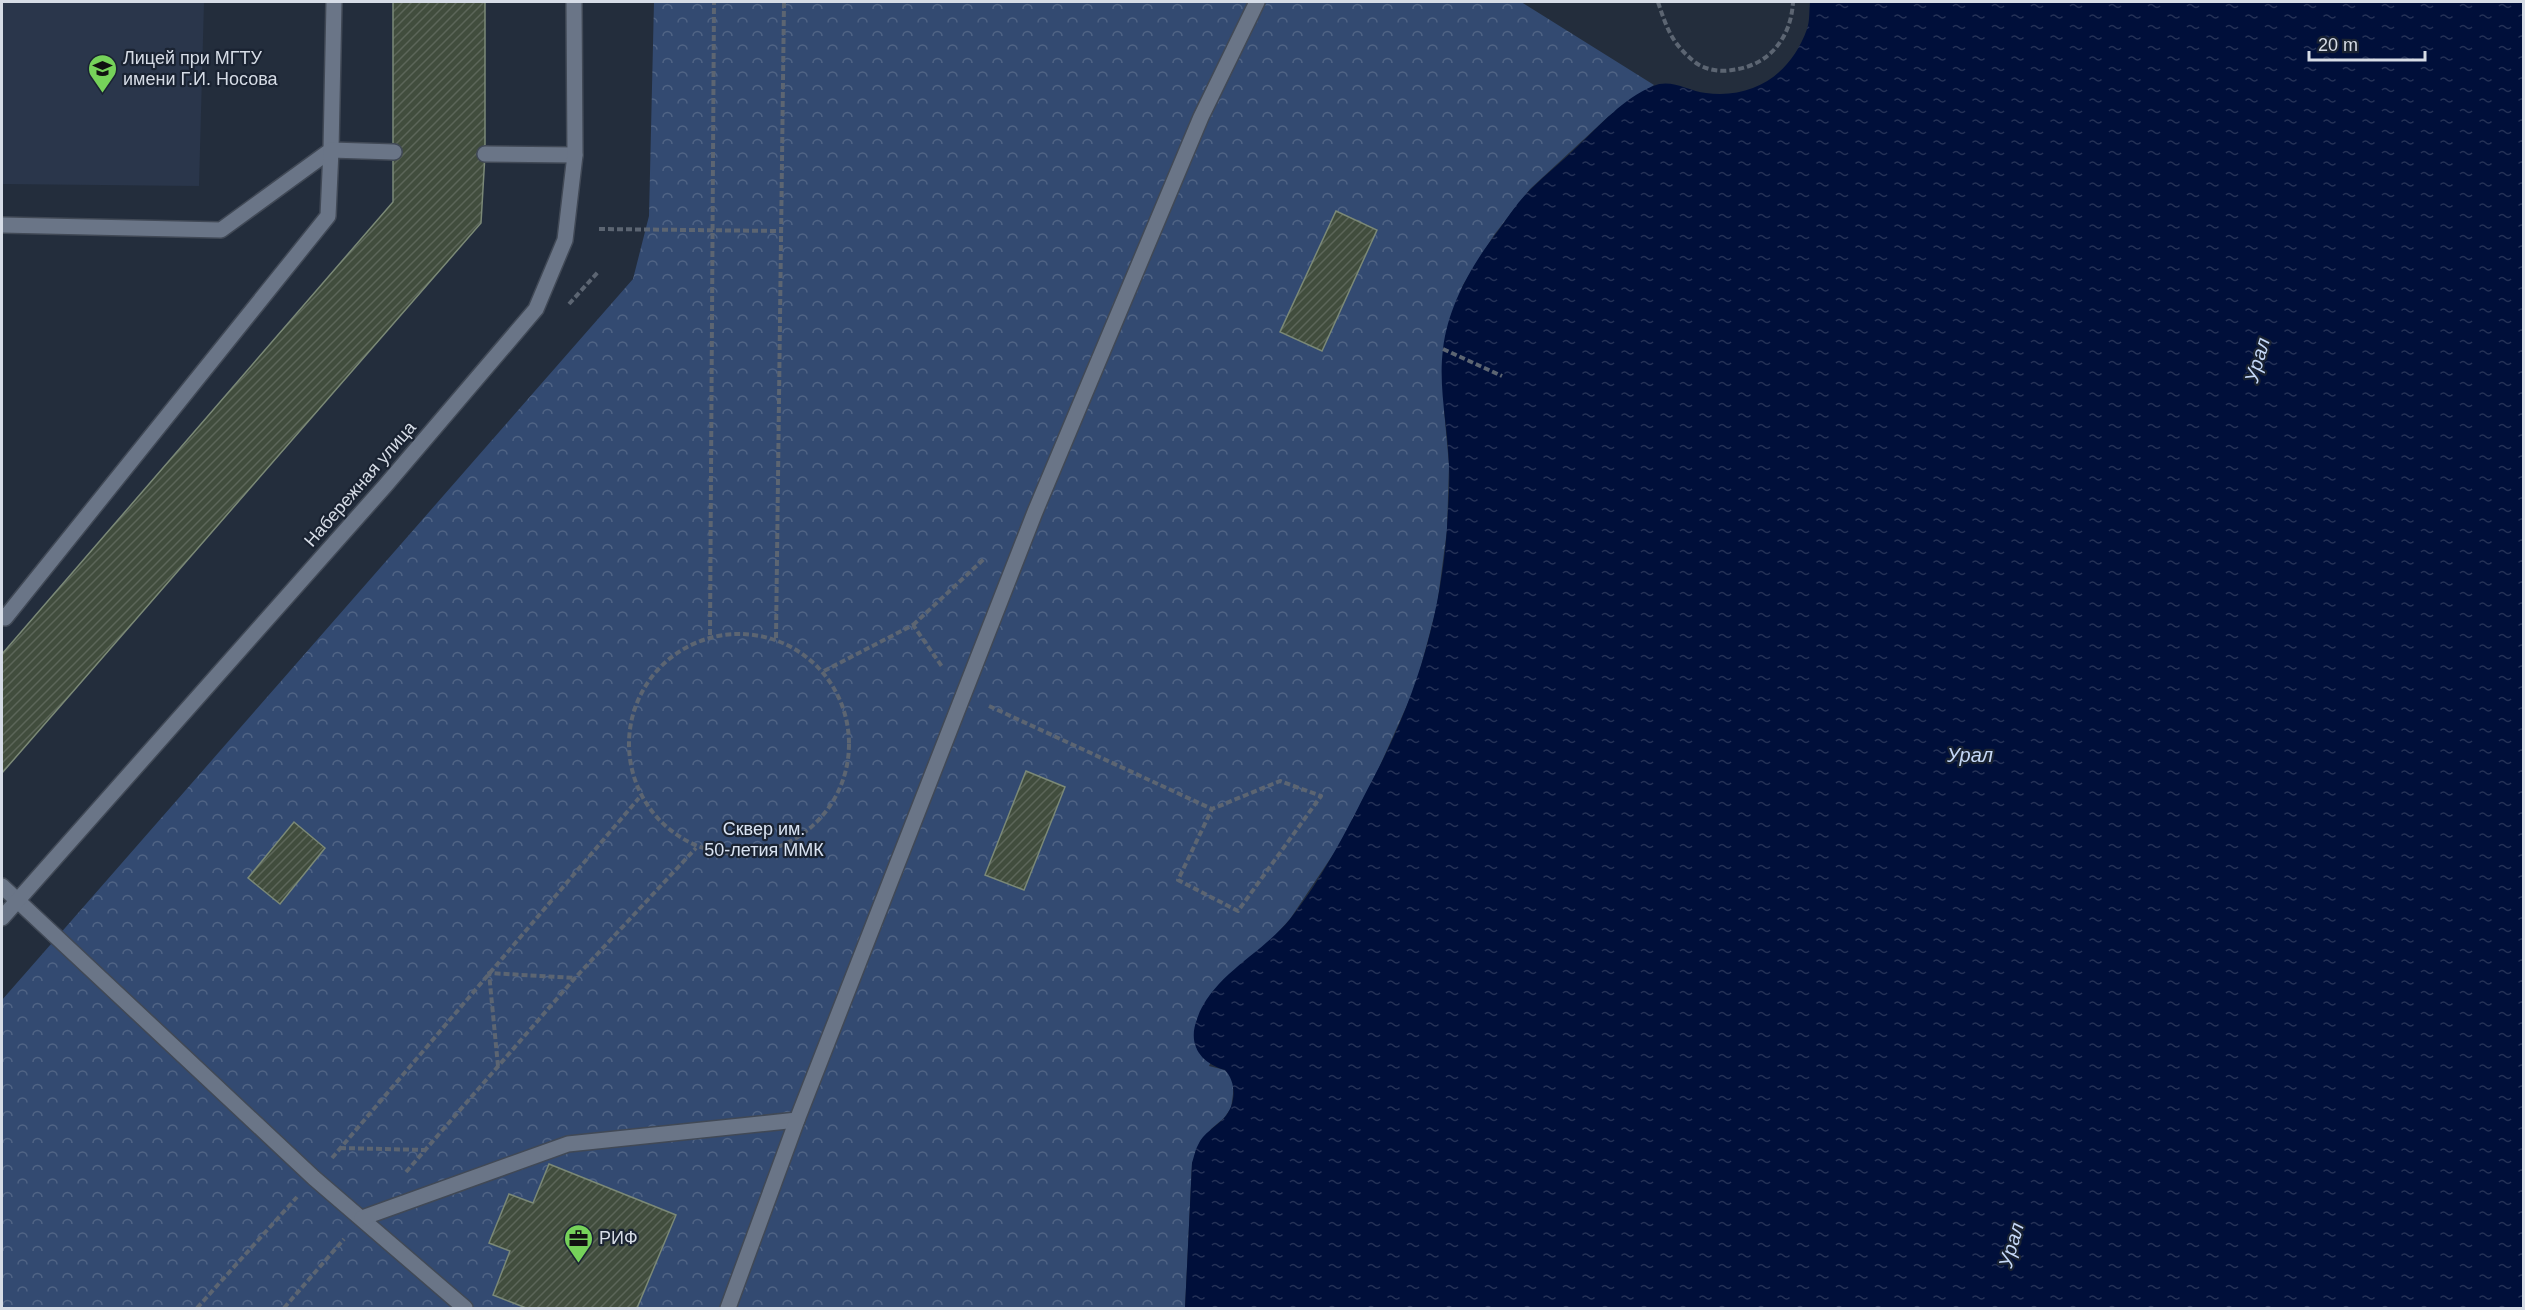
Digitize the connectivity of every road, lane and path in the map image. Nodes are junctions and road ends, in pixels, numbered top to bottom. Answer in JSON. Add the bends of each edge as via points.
{"nodes":[{"id":1,"x":334,"y":2,"type":"edge"},
{"id":2,"x":574,"y":2,"type":"edge"},
{"id":3,"x":714,"y":2,"type":"edge"},
{"id":4,"x":784,"y":2,"type":"edge"},
{"id":5,"x":1257,"y":2,"type":"edge"},
{"id":6,"x":1658,"y":2,"type":"edge"},
{"id":7,"x":1792,"y":2,"type":"edge"},
{"id":8,"x":330,"y":150,"type":"junction"},
{"id":9,"x":394,"y":152,"type":"dead end"},
{"id":10,"x":485,"y":154,"type":"dead end"},
{"id":11,"x":575,"y":155,"type":"junction"},
{"id":12,"x":2,"y":225,"type":"edge"},
{"id":13,"x":599,"y":229,"type":"dead end"},
{"id":14,"x":712,"y":229,"type":"junction"},
{"id":15,"x":781,"y":231,"type":"junction"},
{"id":16,"x":1443,"y":349,"type":"dead end"},
{"id":17,"x":1503,"y":376,"type":"dead end"},
{"id":18,"x":992,"y":552,"type":"dead end"},
{"id":19,"x":2,"y":616,"type":"edge"},
{"id":20,"x":913,"y":625,"type":"junction"},
{"id":21,"x":710,"y":634,"type":"junction"},
{"id":22,"x":776,"y":638,"type":"junction"},
{"id":23,"x":824,"y":671,"type":"junction"},
{"id":24,"x":962,"y":694,"type":"junction"},
{"id":25,"x":639,"y":798,"type":"junction"},
{"id":26,"x":1212,"y":809,"type":"junction"},
{"id":27,"x":696,"y":848,"type":"junction"},
{"id":28,"x":2,"y":886,"type":"edge"},
{"id":29,"x":17,"y":900,"type":"junction"},
{"id":30,"x":2,"y":918,"type":"edge"},
{"id":31,"x":489,"y":973,"type":"junction"},
{"id":32,"x":576,"y":978,"type":"junction"},
{"id":33,"x":498,"y":1067,"type":"junction"},
{"id":34,"x":796,"y":1120,"type":"junction"},
{"id":35,"x":340,"y":1148,"type":"junction"},
{"id":36,"x":427,"y":1150,"type":"junction"},
{"id":37,"x":403,"y":1176,"type":"dead end"},
{"id":38,"x":315,"y":1178,"type":"junction"},
{"id":39,"x":362,"y":1218,"type":"junction"},
{"id":40,"x":197,"y":1308,"type":"edge"},
{"id":41,"x":284,"y":1308,"type":"edge"},
{"id":42,"x":465,"y":1308,"type":"edge"},
{"id":43,"x":728,"y":1308,"type":"edge"}],
"edges":[{"from":1,"to":8,"type":"street"},
{"from":2,"to":11,"type":"street","name":"Набережная улица"},
{"from":3,"to":14,"type":"path"},
{"from":4,"to":15,"type":"path"},
{"from":5,"to":24,"type":"street","via":[[1201,117]]},
{"from":6,"to":7,"type":"path","via":[[1669,34],[1698,64],[1719,72],[1749,69],[1769,57],[1783,37]]},
{"from":8,"to":9,"type":"street"},
{"from":8,"to":12,"type":"street","via":[[221,230]]},
{"from":8,"to":19,"type":"street","via":[[328,216],[5,618]]},
{"from":10,"to":11,"type":"street"},
{"from":11,"to":29,"type":"street","name":"Набережная улица","via":[[565,240],[536,309],[385,486]]},
{"from":13,"to":14,"type":"path"},
{"from":14,"to":15,"type":"path"},
{"from":14,"to":21,"type":"path"},
{"from":15,"to":22,"type":"path"},
{"from":16,"to":17,"type":"path"},
{"from":18,"to":20,"type":"path"},
{"from":20,"to":23,"type":"path"},
{"from":20,"to":24,"type":"path"},
{"from":21,"to":22,"type":"path"},
{"from":21,"to":25,"type":"path","via":[[653,670],[626,732]]},
{"from":22,"to":23,"type":"path"},
{"from":23,"to":27,"type":"path","via":[[850,724],[844,784],[810,831],[755,855]]},
{"from":24,"to":26,"type":"path"},
{"from":24,"to":34,"type":"street"},
{"from":25,"to":27,"type":"path"},
{"from":25,"to":31,"type":"path"},
{"from":26,"to":26,"type":"path","via":[[1280,782],[1321,796],[1238,911],[1178,880]]},
{"from":27,"to":32,"type":"path"},
{"from":28,"to":29,"type":"street"},
{"from":29,"to":30,"type":"street","name":"Набережная улица"},
{"from":29,"to":38,"type":"street"},
{"from":31,"to":32,"type":"path"},
{"from":31,"to":33,"type":"path"},
{"from":31,"to":35,"type":"path"},
{"from":32,"to":33,"type":"path"},
{"from":33,"to":36,"type":"path"},
{"from":34,"to":39,"type":"street","via":[[568,1144]]},
{"from":34,"to":43,"type":"street"},
{"from":35,"to":36,"type":"path"},
{"from":35,"to":38,"type":"path"},
{"from":36,"to":37,"type":"path"},
{"from":38,"to":39,"type":"street"},
{"from":38,"to":40,"type":"path"},
{"from":39,"to":41,"type":"path"},
{"from":39,"to":42,"type":"street"}]}
